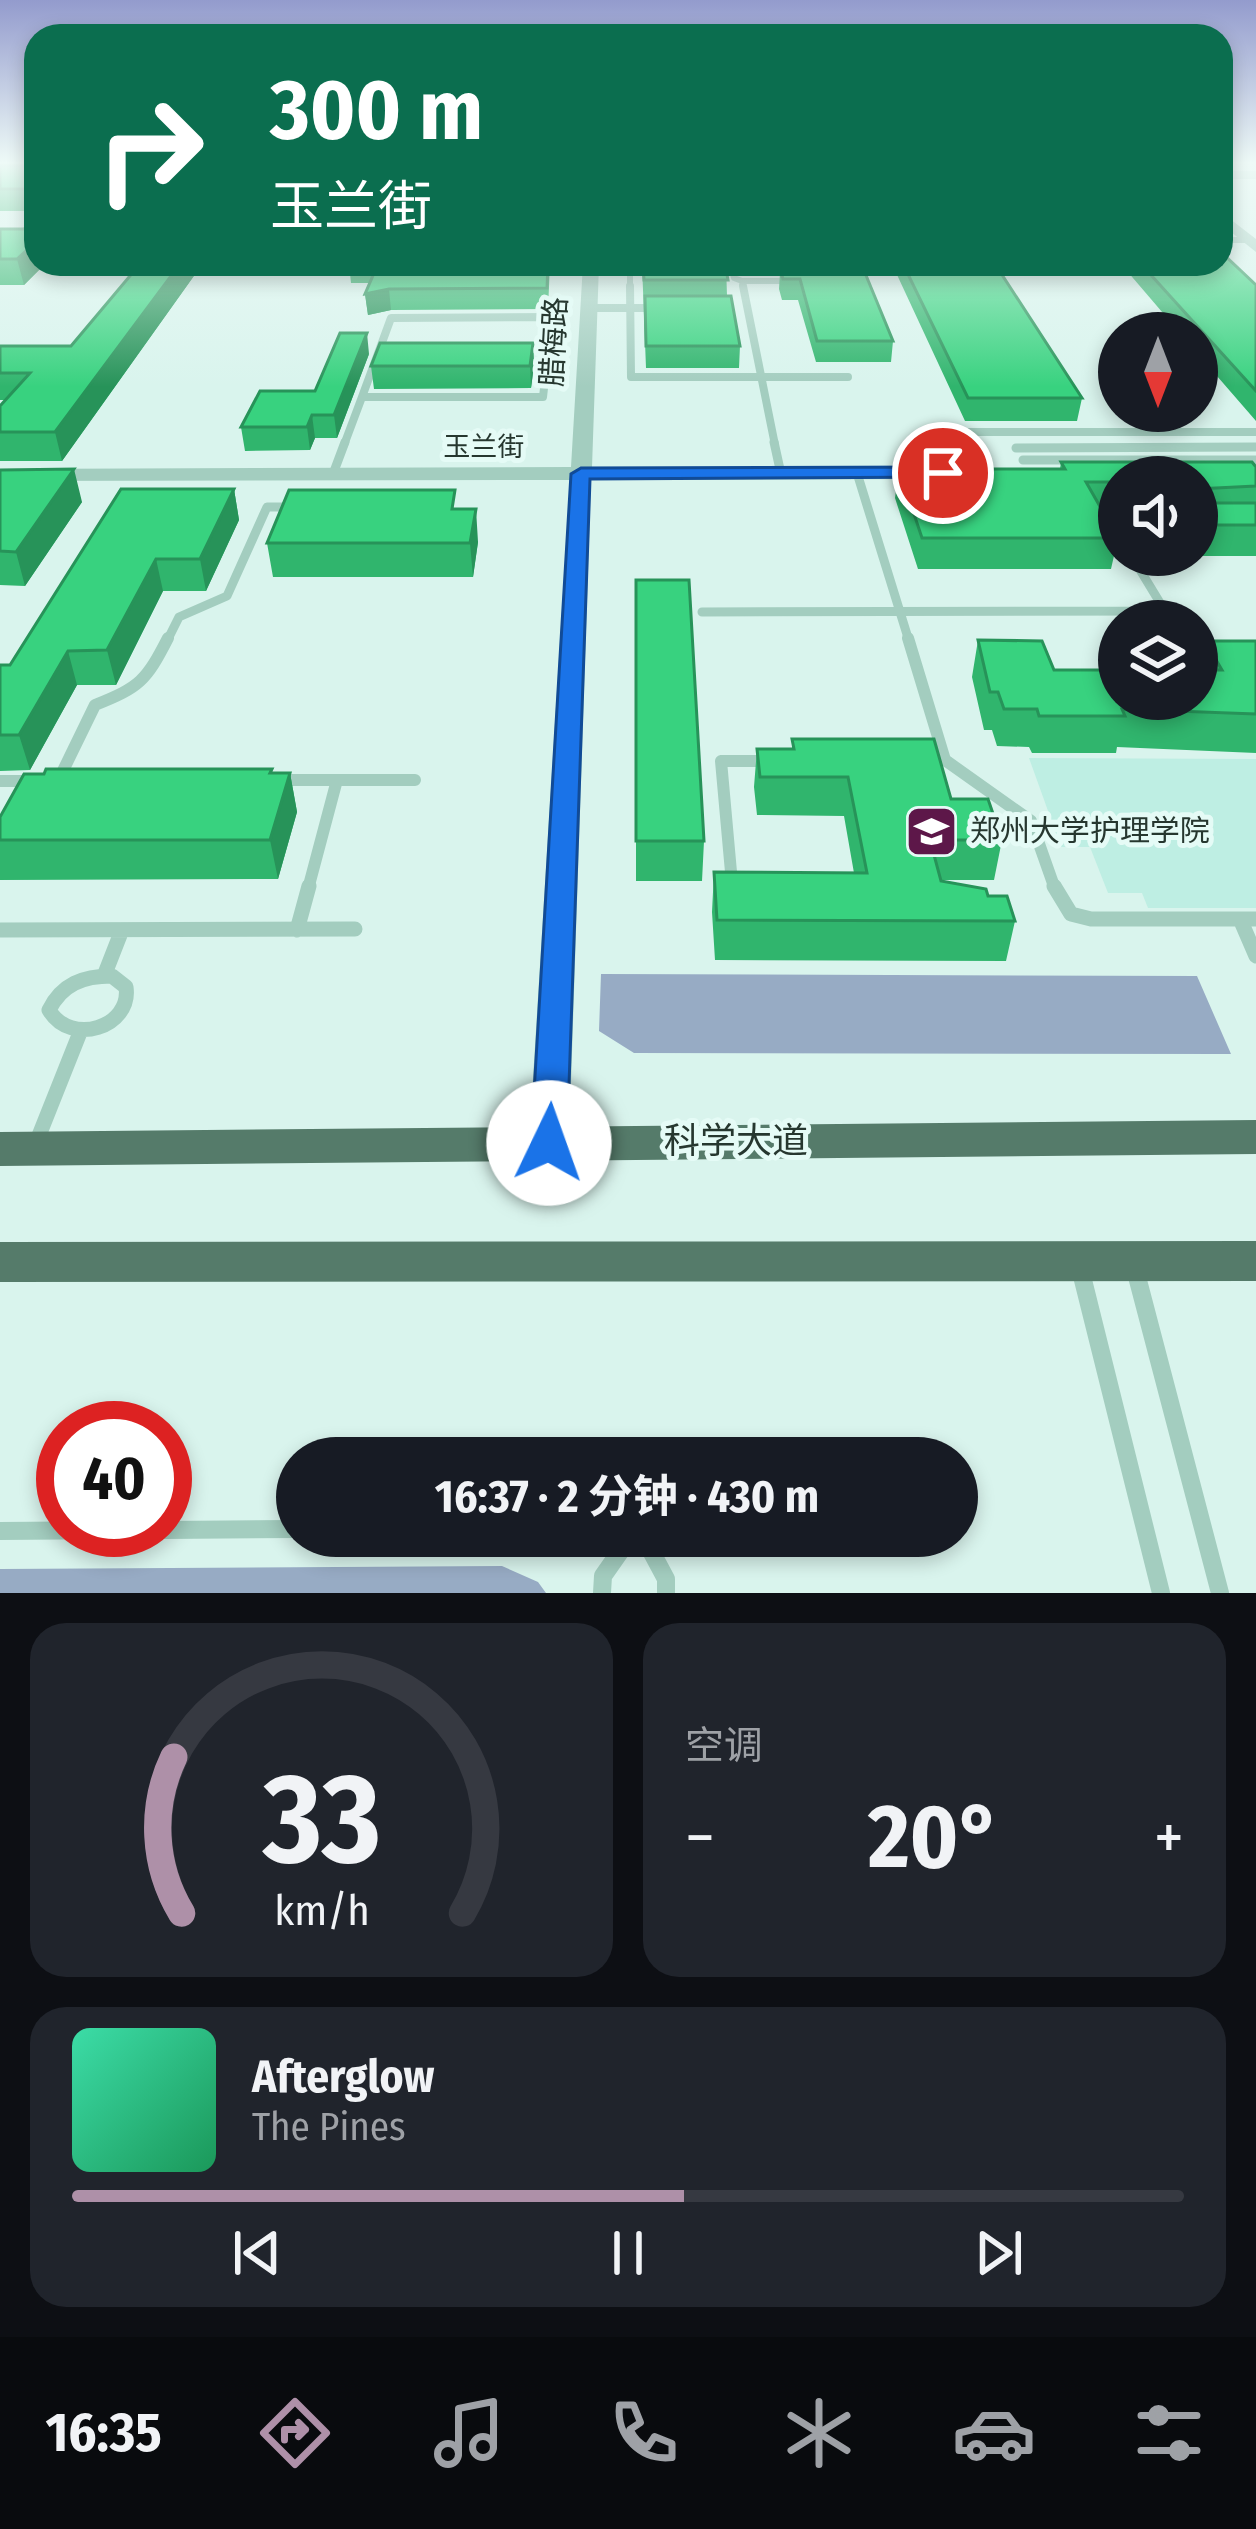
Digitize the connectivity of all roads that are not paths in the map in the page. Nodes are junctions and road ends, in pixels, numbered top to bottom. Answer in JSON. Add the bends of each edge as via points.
{"nodes":[{"id":1,"x":590,"y":276,"type":"edge"},
{"id":2,"x":630,"y":276,"type":"edge"},
{"id":3,"x":734,"y":276,"type":"edge"},
{"id":4,"x":742,"y":281,"type":"junction"},
{"id":5,"x":813,"y":281,"type":"edge"},
{"id":6,"x":589,"y":308,"type":"junction"},
{"id":7,"x":631,"y":308,"type":"junction"},
{"id":8,"x":678,"y":308,"type":"edge"},
{"id":9,"x":724,"y":308,"type":"edge"},
{"id":10,"x":748,"y":308,"type":"junction"},
{"id":11,"x":762,"y":377,"type":"junction"},
{"id":12,"x":848,"y":377,"type":"dead end"},
{"id":13,"x":361,"y":397,"type":"junction"},
{"id":14,"x":963,"y":432,"type":"dead end"},
{"id":15,"x":1009,"y":432,"type":"junction"},
{"id":16,"x":1256,"y":432,"type":"edge"},
{"id":17,"x":1256,"y":447,"type":"edge"},
{"id":18,"x":1016,"y":448,"type":"junction"},
{"id":19,"x":1256,"y":460,"type":"edge"},
{"id":20,"x":1020,"y":469,"type":"junction"},
{"id":21,"x":1256,"y":472,"type":"edge"},
{"id":22,"x":781,"y":473,"type":"junction"},
{"id":23,"x":857,"y":473,"type":"junction"},
{"id":24,"x":965,"y":473,"type":"edge"},
{"id":25,"x":581,"y":474,"type":"junction"},
{"id":26,"x":0,"y":475,"type":"edge"},
{"id":27,"x":334,"y":480,"type":"junction"},
{"id":28,"x":306,"y":507,"type":"edge"},
{"id":29,"x":1144,"y":576,"type":"edge"},
{"id":30,"x":702,"y":612,"type":"dead end"},
{"id":31,"x":899,"y":612,"type":"junction"},
{"id":32,"x":788,"y":760,"type":"edge"},
{"id":33,"x":922,"y":760,"type":"edge"},
{"id":34,"x":945,"y":760,"type":"junction"},
{"id":35,"x":267,"y":780,"type":"edge"},
{"id":36,"x":337,"y":780,"type":"junction"},
{"id":37,"x":415,"y":780,"type":"dead end"},
{"id":38,"x":0,"y":781,"type":"edge"},
{"id":39,"x":58,"y":781,"type":"junction"},
{"id":40,"x":81,"y":781,"type":"edge"},
{"id":41,"x":732,"y":883,"type":"edge"},
{"id":42,"x":1248,"y":919,"type":"edge"},
{"id":43,"x":356,"y":929,"type":"dead end"},
{"id":44,"x":0,"y":930,"type":"edge"},
{"id":45,"x":122,"y":930,"type":"junction"},
{"id":46,"x":297,"y":930,"type":"junction"},
{"id":47,"x":1256,"y":956,"type":"edge"},
{"id":48,"x":104,"y":976,"type":"junction"},
{"id":49,"x":82,"y":1030,"type":"junction"},
{"id":50,"x":1256,"y":1137,"type":"edge"},
{"id":51,"x":549,"y":1143,"type":"junction"},
{"id":52,"x":17,"y":1149,"type":"edge"},
{"id":53,"x":1078,"y":1261,"type":"junction"},
{"id":54,"x":1133,"y":1261,"type":"junction"},
{"id":55,"x":1256,"y":1261,"type":"edge"},
{"id":56,"x":0,"y":1262,"type":"edge"},
{"id":57,"x":276,"y":1529,"type":"edge"},
{"id":58,"x":192,"y":1530,"type":"edge"},
{"id":59,"x":0,"y":1531,"type":"edge"},
{"id":60,"x":36,"y":1531,"type":"edge"},
{"id":61,"x":616,"y":1557,"type":"edge"},
{"id":62,"x":654,"y":1557,"type":"edge"},
{"id":63,"x":602,"y":1593,"type":"edge"},
{"id":64,"x":666,"y":1593,"type":"edge"},
{"id":65,"x":1161,"y":1593,"type":"edge"},
{"id":66,"x":1220,"y":1593,"type":"edge"}],
"edges":[{"from":1,"to":6,"type":"street","name":"腊梅路"},
{"from":2,"to":7,"type":"lane"},
{"from":3,"to":4,"type":"lane"},
{"from":4,"to":5,"type":"lane"},
{"from":4,"to":10,"type":"lane"},
{"from":6,"to":7,"type":"lane"},
{"from":6,"to":25,"type":"street","name":"腊梅路"},
{"from":7,"to":8,"type":"lane"},
{"from":7,"to":11,"type":"lane","via":[[631,377]]},
{"from":9,"to":10,"type":"lane"},
{"from":10,"to":11,"type":"lane"},
{"from":11,"to":12,"type":"lane"},
{"from":11,"to":22,"type":"lane"},
{"from":13,"to":13,"type":"lane","via":[[391,317],[552,317],[543,397]]},
{"from":13,"to":27,"type":"lane"},
{"from":14,"to":15,"type":"lane"},
{"from":15,"to":16,"type":"lane"},
{"from":15,"to":18,"type":"lane"},
{"from":17,"to":18,"type":"lane"},
{"from":18,"to":20,"type":"lane"},
{"from":19,"to":20,"type":"lane"},
{"from":20,"to":21,"type":"street"},
{"from":22,"to":23,"type":"street","name":"玉兰街"},
{"from":22,"to":25,"type":"street","name":"玉兰街"},
{"from":23,"to":24,"type":"street","name":"玉兰街"},
{"from":23,"to":31,"type":"lane"},
{"from":25,"to":27,"type":"street","name":"玉兰街"},
{"from":25,"to":51,"type":"street","name":"腊梅路"},
{"from":26,"to":27,"type":"street","name":"玉兰街"},
{"from":28,"to":39,"type":"lane","via":[[268,507],[227,596],[179,617],[148,677],[95,705]]},
{"from":29,"to":31,"type":"lane","via":[[1165,611]]},
{"from":30,"to":31,"type":"lane"},
{"from":31,"to":34,"type":"lane"},
{"from":32,"to":41,"type":"lane","via":[[721,761]]},
{"from":33,"to":34,"type":"lane"},
{"from":34,"to":42,"type":"lane","via":[[1031,821],[1059,901],[1072,914]]},
{"from":35,"to":36,"type":"lane"},
{"from":36,"to":37,"type":"lane"},
{"from":36,"to":46,"type":"lane"},
{"from":38,"to":39,"type":"lane"},
{"from":39,"to":40,"type":"lane"},
{"from":42,"to":47,"type":"lane"},
{"from":43,"to":46,"type":"lane"},
{"from":44,"to":45,"type":"lane"},
{"from":45,"to":46,"type":"lane"},
{"from":45,"to":48,"type":"lane"},
{"from":48,"to":49,"type":"lane","via":[[128,987],[129,1003],[112,1021]]},
{"from":48,"to":49,"type":"lane","via":[[74,982],[52,1000],[52,1020]]},
{"from":49,"to":52,"type":"lane"},
{"from":50,"to":51,"type":"main road","name":"科学大道"},
{"from":51,"to":52,"type":"main road","name":"科学大道"},
{"from":53,"to":54,"type":"main road"},
{"from":53,"to":56,"type":"main road"},
{"from":53,"to":65,"type":"lane"},
{"from":54,"to":55,"type":"main road"},
{"from":54,"to":66,"type":"lane"},
{"from":57,"to":58,"type":"lane"},
{"from":59,"to":60,"type":"lane"},
{"from":61,"to":63,"type":"lane"},
{"from":62,"to":64,"type":"lane"}]}
